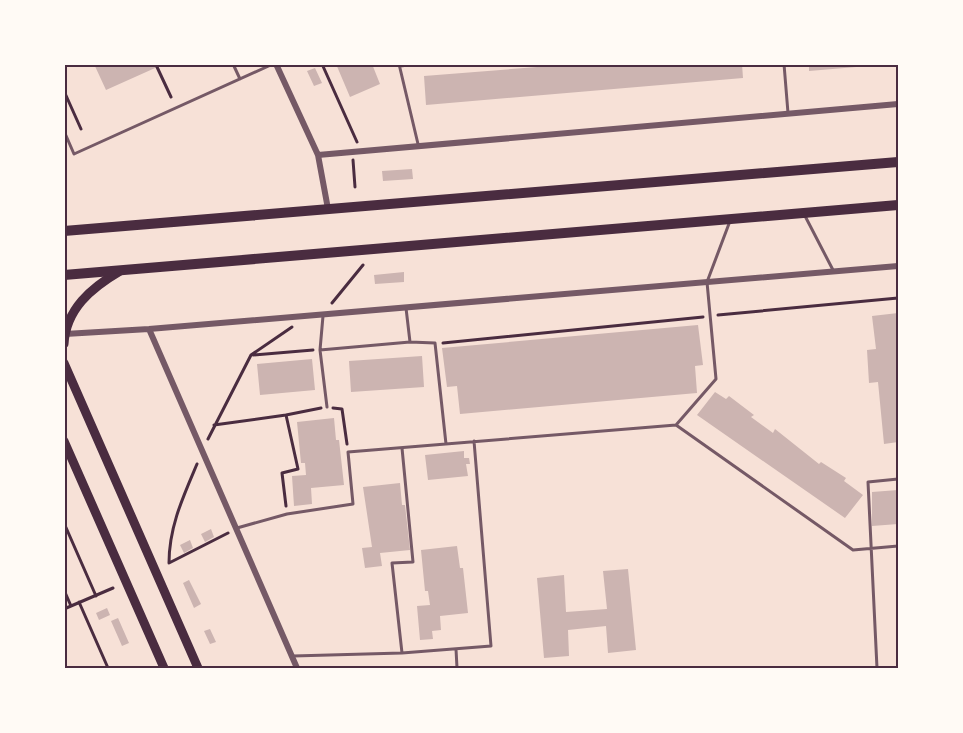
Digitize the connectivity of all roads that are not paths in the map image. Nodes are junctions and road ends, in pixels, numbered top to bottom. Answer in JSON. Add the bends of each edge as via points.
{"nodes":[{"id":1,"x":233,"y":64,"type":"edge"},
{"id":2,"x":274,"y":64,"type":"edge"},
{"id":3,"x":418,"y":64,"type":"edge"},
{"id":4,"x":784,"y":64,"type":"edge"},
{"id":5,"x":399,"y":65,"type":"edge"},
{"id":6,"x":240,"y":79,"type":"junction"},
{"id":7,"x":898,"y":104,"type":"edge"},
{"id":8,"x":788,"y":113,"type":"junction"},
{"id":9,"x":64,"y":131,"type":"edge"},
{"id":10,"x":418,"y":145,"type":"junction"},
{"id":11,"x":318,"y":155,"type":"junction"},
{"id":12,"x":898,"y":162,"type":"edge"},
{"id":13,"x":898,"y":205,"type":"edge"},
{"id":14,"x":328,"y":209,"type":"junction"},
{"id":15,"x":803,"y":213,"type":"junction"},
{"id":16,"x":731,"y":219,"type":"junction"},
{"id":17,"x":64,"y":231,"type":"edge"},
{"id":18,"x":898,"y":266,"type":"edge"},
{"id":19,"x":120,"y":271,"type":"junction"},
{"id":20,"x":833,"y":271,"type":"junction"},
{"id":21,"x":64,"y":275,"type":"edge"},
{"id":22,"x":707,"y":282,"type":"junction"},
{"id":23,"x":406,"y":308,"type":"junction"},
{"id":24,"x":323,"y":315,"type":"junction"},
{"id":25,"x":149,"y":329,"type":"junction"},
{"id":26,"x":65,"y":334,"type":"edge"},
{"id":27,"x":410,"y":342,"type":"junction"},
{"id":28,"x":64,"y":344,"type":"edge"},
{"id":29,"x":320,"y":350,"type":"junction"},
{"id":30,"x":64,"y":363,"type":"edge"},
{"id":31,"x":327,"y":407,"type":"road end"},
{"id":32,"x":676,"y":425,"type":"junction"},
{"id":33,"x":64,"y":441,"type":"edge"},
{"id":34,"x":474,"y":441,"type":"junction"},
{"id":35,"x":446,"y":444,"type":"junction"},
{"id":36,"x":402,"y":448,"type":"junction"},
{"id":37,"x":898,"y":479,"type":"edge"},
{"id":38,"x":237,"y":528,"type":"junction"},
{"id":39,"x":898,"y":546,"type":"edge"},
{"id":40,"x":871,"y":549,"type":"junction"},
{"id":41,"x":456,"y":649,"type":"junction"},
{"id":42,"x":402,"y":653,"type":"junction"},
{"id":43,"x":292,"y":656,"type":"junction"},
{"id":44,"x":164,"y":669,"type":"edge"},
{"id":45,"x":198,"y":669,"type":"edge"},
{"id":46,"x":297,"y":669,"type":"edge"},
{"id":47,"x":457,"y":669,"type":"edge"},
{"id":48,"x":877,"y":669,"type":"edge"}],
"edges":[{"from":1,"to":6,"type":"lane"},
{"from":2,"to":6,"type":"lane"},
{"from":2,"to":11,"type":"street"},
{"from":3,"to":5,"type":"lane"},
{"from":4,"to":8,"type":"lane"},
{"from":5,"to":10,"type":"lane"},
{"from":6,"to":9,"type":"lane","via":[[74,154]]},
{"from":7,"to":8,"type":"street"},
{"from":8,"to":10,"type":"street"},
{"from":10,"to":11,"type":"street"},
{"from":11,"to":14,"type":"street"},
{"from":12,"to":14,"type":"main road"},
{"from":13,"to":15,"type":"main road"},
{"from":14,"to":17,"type":"main road"},
{"from":15,"to":16,"type":"main road"},
{"from":15,"to":20,"type":"lane"},
{"from":16,"to":19,"type":"main road"},
{"from":16,"to":22,"type":"lane"},
{"from":18,"to":20,"type":"street"},
{"from":19,"to":21,"type":"main road"},
{"from":19,"to":26,"type":"main road","via":[[95,285],[77,305]]},
{"from":20,"to":22,"type":"street"},
{"from":22,"to":23,"type":"street"},
{"from":22,"to":32,"type":"lane","via":[[716,379]]},
{"from":23,"to":24,"type":"street"},
{"from":23,"to":27,"type":"lane"},
{"from":24,"to":25,"type":"street"},
{"from":24,"to":29,"type":"lane"},
{"from":25,"to":26,"type":"street"},
{"from":25,"to":38,"type":"street"},
{"from":26,"to":28,"type":"main road"},
{"from":27,"to":29,"type":"lane"},
{"from":27,"to":35,"type":"lane","via":[[435,344]]},
{"from":29,"to":31,"type":"lane"},
{"from":30,"to":45,"type":"main road"},
{"from":32,"to":34,"type":"lane"},
{"from":32,"to":40,"type":"lane","via":[[853,550]]},
{"from":33,"to":44,"type":"main road"},
{"from":34,"to":35,"type":"lane"},
{"from":34,"to":41,"type":"lane","via":[[491,646]]},
{"from":35,"to":36,"type":"lane"},
{"from":36,"to":38,"type":"lane","via":[[348,452],[353,504],[287,514]]},
{"from":36,"to":42,"type":"lane","via":[[412,562],[392,563]]},
{"from":37,"to":40,"type":"lane","via":[[868,482]]},
{"from":38,"to":43,"type":"street"},
{"from":39,"to":40,"type":"lane"},
{"from":40,"to":48,"type":"lane"},
{"from":41,"to":42,"type":"lane"},
{"from":41,"to":47,"type":"lane"},
{"from":42,"to":43,"type":"lane"},
{"from":43,"to":46,"type":"street"}]}
